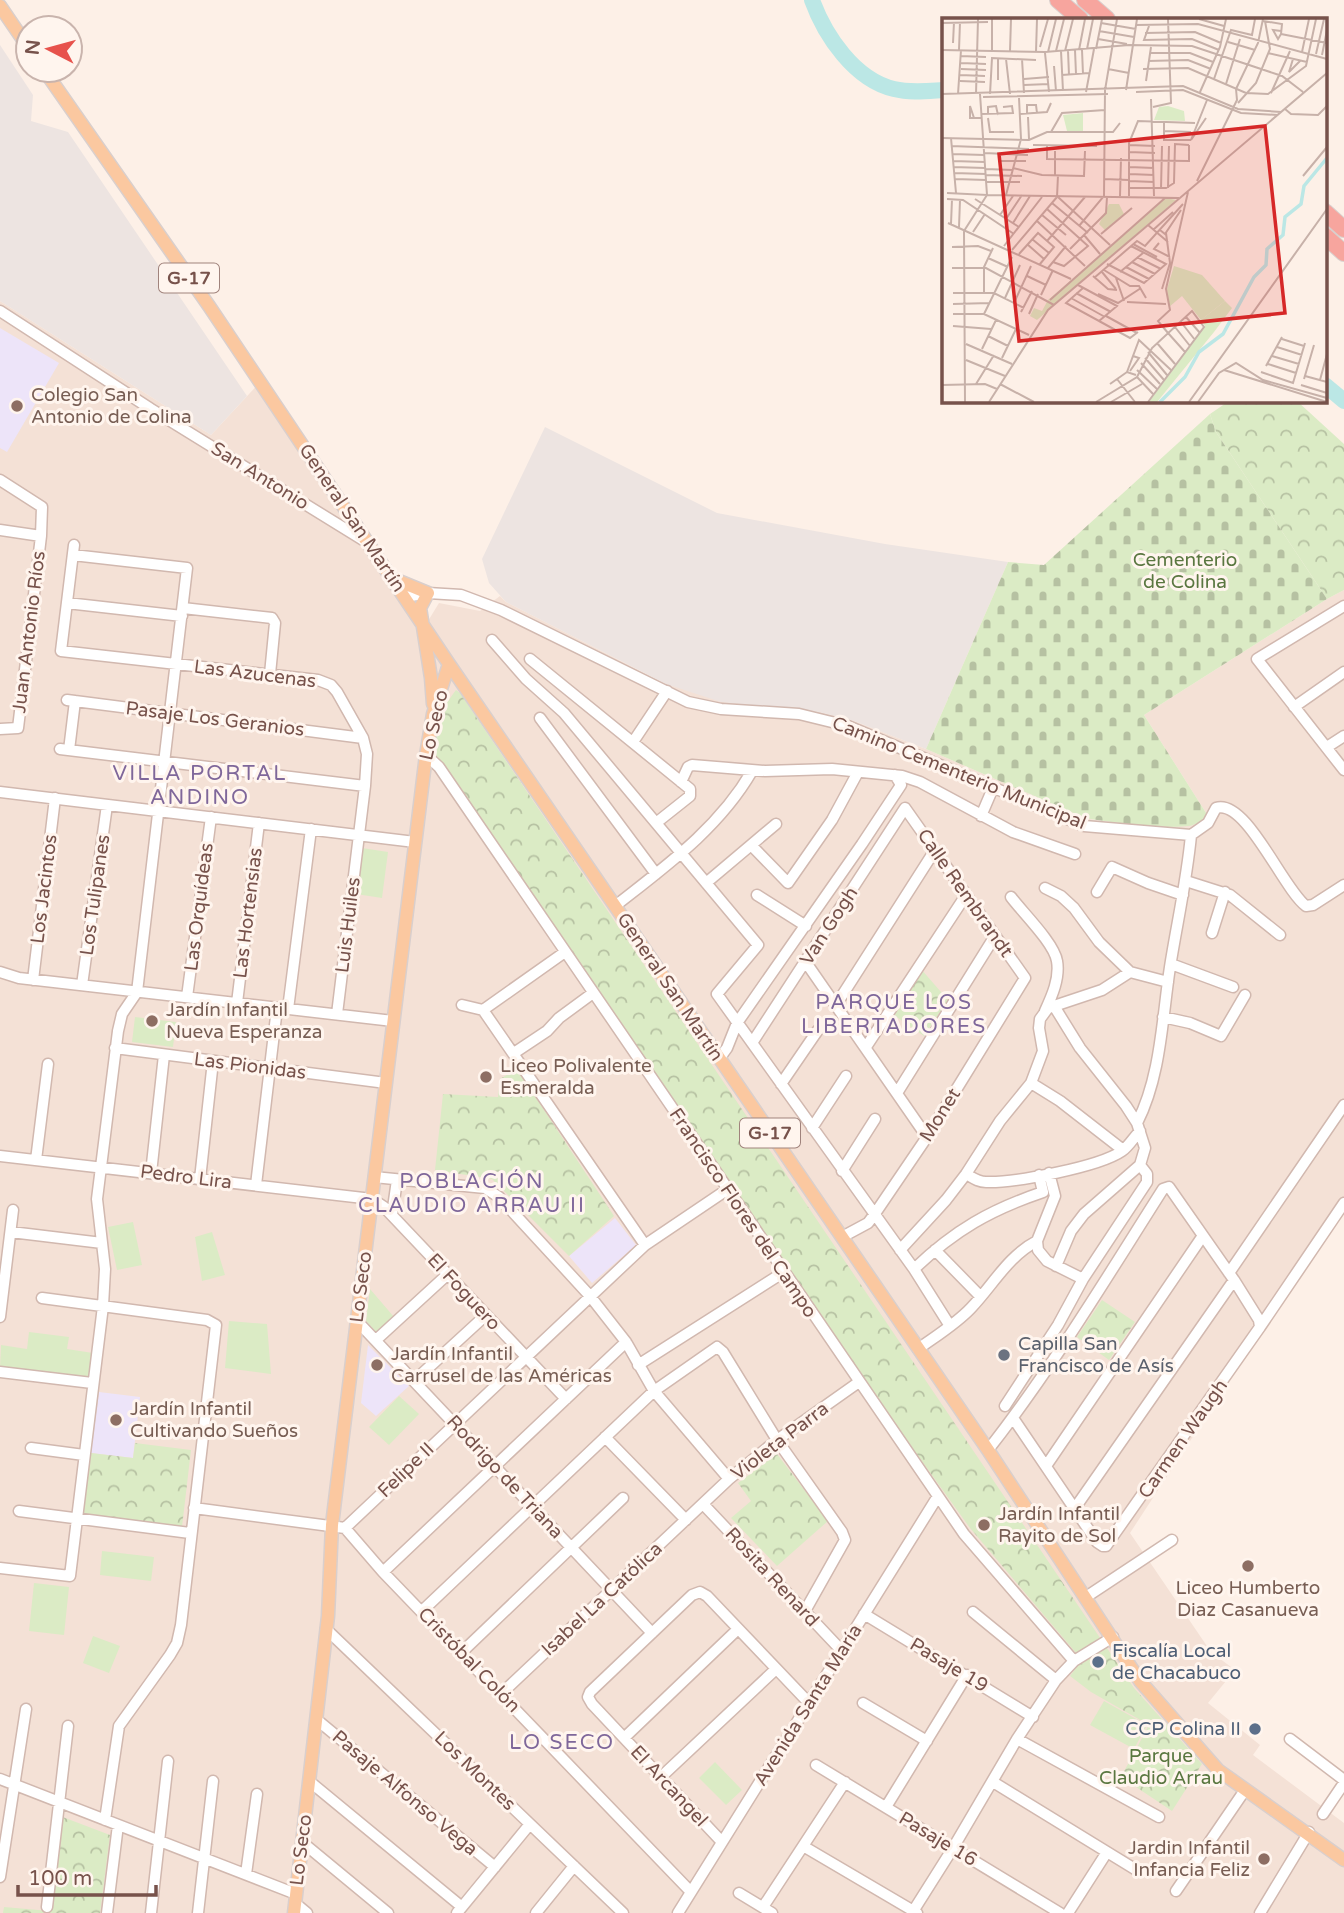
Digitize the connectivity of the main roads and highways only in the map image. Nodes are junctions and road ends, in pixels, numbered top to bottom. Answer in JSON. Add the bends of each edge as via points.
{"nodes":[{"id":1,"x":1058,"y":0,"type":"edge"},
{"id":2,"x":1085,"y":0,"type":"edge"},
{"id":3,"x":0,"y":6,"type":"edge"},
{"id":4,"x":1079,"y":18,"type":"edge"},
{"id":5,"x":1106,"y":18,"type":"edge"},
{"id":6,"x":14,"y":26,"type":"edge"},
{"id":7,"x":54,"y":84,"type":"edge"},
{"id":8,"x":1326,"y":213,"type":"edge"},
{"id":9,"x":1344,"y":229,"type":"edge"},
{"id":10,"x":1326,"y":237,"type":"edge"},
{"id":11,"x":1344,"y":253,"type":"edge"},
{"id":12,"x":392,"y":578,"type":"junction"},
{"id":13,"x":421,"y":622,"type":"junction"},
{"id":14,"x":449,"y":664,"type":"junction"},
{"id":15,"x":461,"y":681,"type":"junction"},
{"id":16,"x":433,"y":715,"type":"junction"},
{"id":17,"x":1344,"y":1860,"type":"edge"},
{"id":18,"x":295,"y":1903,"type":"edge"}],
"edges":[{"from":1,"to":4,"type":"highway"},
{"from":2,"to":5,"type":"highway"},
{"from":3,"to":6,"type":"main road"},
{"from":7,"to":12,"type":"main road","name":"General San Martín","number":"G-17"},
{"from":8,"to":9,"type":"highway"},
{"from":10,"to":11,"type":"highway"},
{"from":12,"to":13,"type":"main road","name":"General San Martín","number":"G-17"},
{"from":12,"to":13,"type":"main road","via":[[428,593],[420,608]]},
{"from":13,"to":14,"type":"main road","name":"General San Martín","number":"G-17"},
{"from":13,"to":16,"type":"main road","via":[[432,678]]},
{"from":14,"to":15,"type":"main road","name":"General San Martín","number":"G-17"},
{"from":14,"to":16,"type":"main road","name":"Lo Seco"},
{"from":15,"to":16,"type":"main road"},
{"from":15,"to":17,"type":"main road","name":"General San Martín","number":"G-17","via":[[988,1450],[1140,1681],[1218,1770]]},
{"from":16,"to":18,"type":"main road","name":"Lo Seco","via":[[357,1321],[339,1527]]}]}
